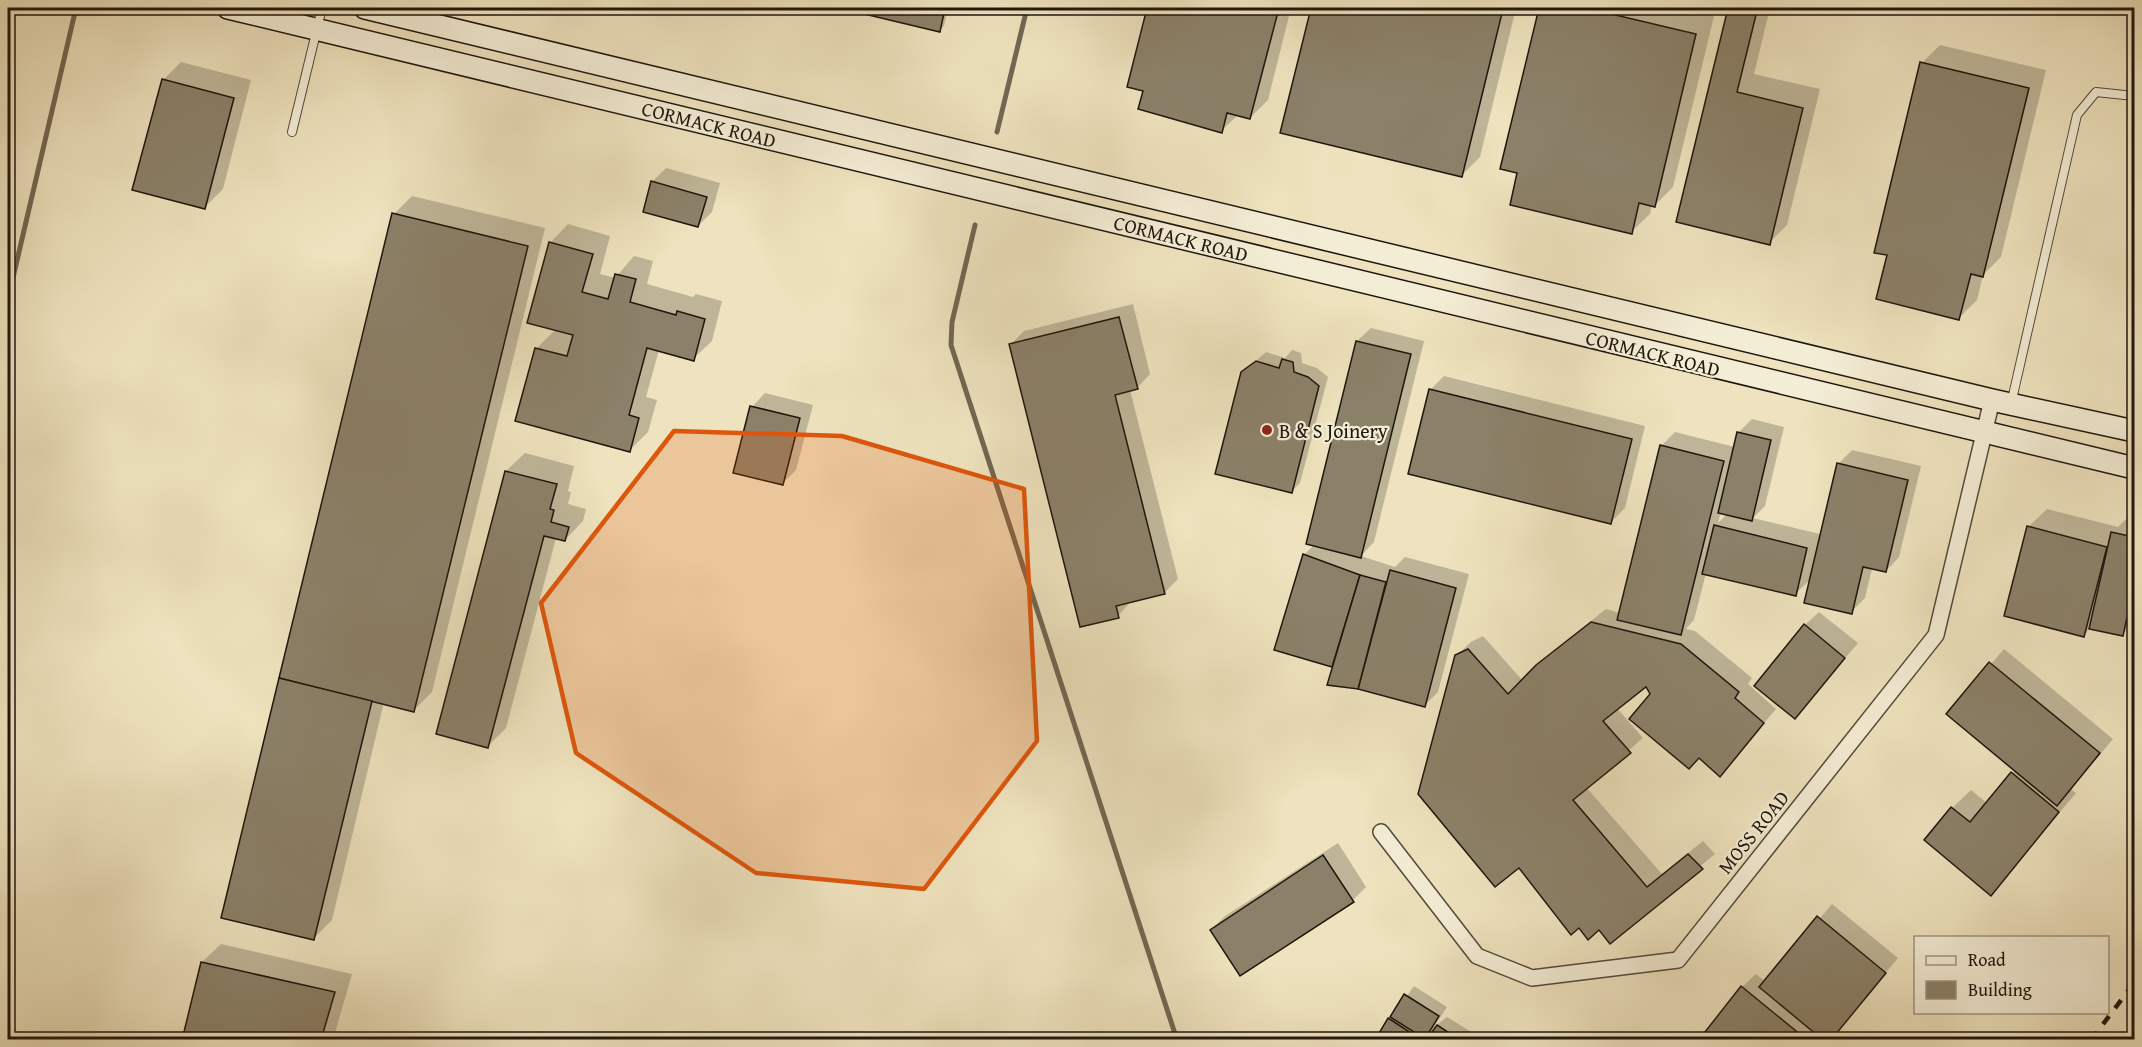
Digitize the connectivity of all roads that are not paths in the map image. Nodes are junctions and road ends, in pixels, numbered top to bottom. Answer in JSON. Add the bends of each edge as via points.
{"nodes":[{"id":1,"x":228,"y":8,"type":"edge"},
{"id":2,"x":322,"y":8,"type":"edge"},
{"id":3,"x":365,"y":8,"type":"edge"},
{"id":4,"x":317,"y":29,"type":"junction"},
{"id":5,"x":2134,"y":96,"type":"edge"},
{"id":6,"x":292,"y":132,"type":"dead end"},
{"id":7,"x":2001,"y":402,"type":"junction"},
{"id":8,"x":2134,"y":431,"type":"edge"},
{"id":9,"x":1984,"y":433,"type":"junction"},
{"id":10,"x":2134,"y":468,"type":"edge"},
{"id":11,"x":1381,"y":832,"type":"dead end"}],
"edges":[{"from":1,"to":4,"type":"street","name":"CORMACK ROAD"},
{"from":2,"to":4,"type":"lane"},
{"from":3,"to":7,"type":"street","name":"CORMACK ROAD"},
{"from":4,"to":6,"type":"lane"},
{"from":4,"to":9,"type":"street","name":"CORMACK ROAD"},
{"from":5,"to":7,"type":"lane","via":[[2096,92],[2077,115]]},
{"from":7,"to":8,"type":"street","name":"CORMACK ROAD"},
{"from":7,"to":9,"type":"street","name":"MOSS ROAD"},
{"from":9,"to":10,"type":"street","name":"CORMACK ROAD"},
{"from":9,"to":11,"type":"street","name":"MOSS ROAD","via":[[1936,635],[1678,960],[1532,978],[1477,956]]}]}
